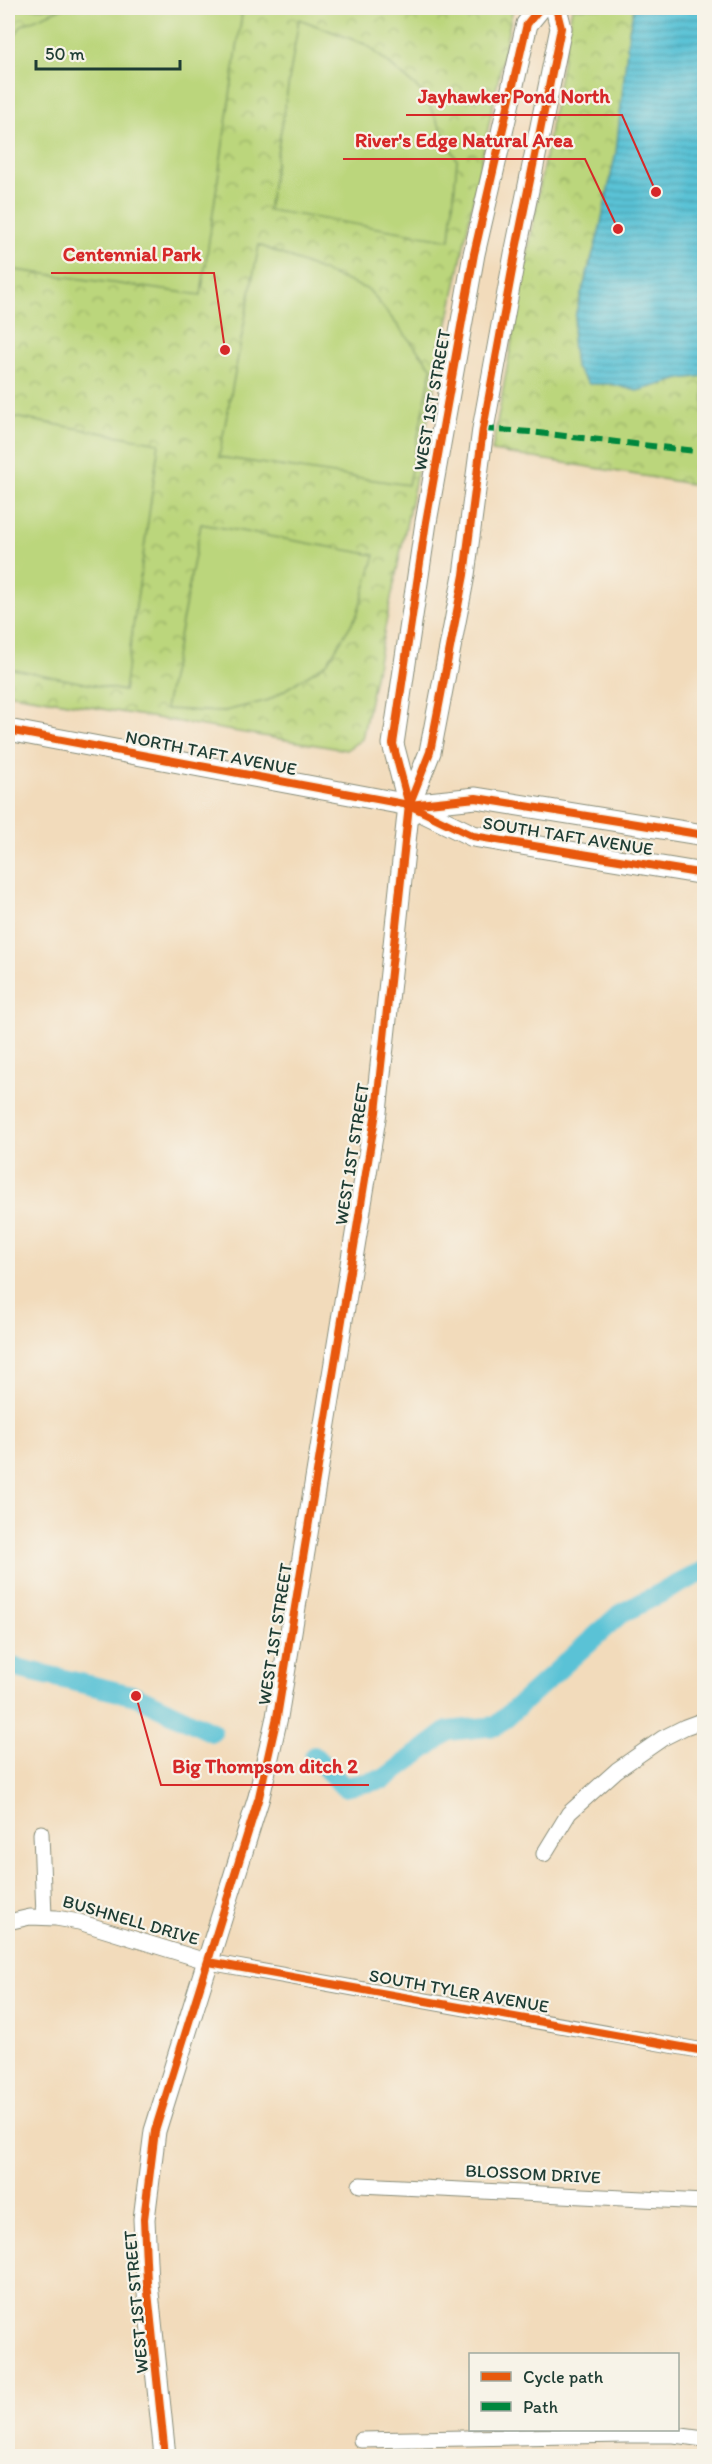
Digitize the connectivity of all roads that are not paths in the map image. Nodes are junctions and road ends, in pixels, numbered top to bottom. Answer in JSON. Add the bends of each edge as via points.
{"nodes":[{"id":1,"x":540,"y":8,"type":"edge"},
{"id":2,"x":556,"y":8,"type":"edge"},
{"id":3,"x":8,"y":730,"type":"edge"},
{"id":4,"x":409,"y":805,"type":"junction"},
{"id":5,"x":705,"y":835,"type":"edge"},
{"id":6,"x":705,"y":874,"type":"edge"},
{"id":7,"x":705,"y":1720,"type":"edge"},
{"id":8,"x":41,"y":1833,"type":"dead end"},
{"id":9,"x":544,"y":1854,"type":"dead end"},
{"id":10,"x":44,"y":1917,"type":"junction"},
{"id":11,"x":8,"y":1922,"type":"edge"},
{"id":12,"x":209,"y":1962,"type":"junction"},
{"id":13,"x":705,"y":2051,"type":"edge"},
{"id":14,"x":360,"y":2185,"type":"dead end"},
{"id":15,"x":705,"y":2202,"type":"edge"},
{"id":16,"x":705,"y":2439,"type":"edge"},
{"id":17,"x":361,"y":2440,"type":"dead end"},
{"id":18,"x":165,"y":2457,"type":"edge"}],
"edges":[{"from":1,"to":4,"type":"main road","name":"WEST 1ST STREET","via":[[527,24],[480,231],[426,522],[393,744]]},
{"from":2,"to":4,"type":"main road","name":"WEST 1ST STREET","via":[[561,28],[483,429],[464,575],[430,752]]},
{"from":3,"to":4,"type":"main road","name":"NORTH TAFT AVENUE"},
{"from":4,"to":5,"type":"main road","name":"SOUTH TAFT AVENUE","via":[[476,798]]},
{"from":4,"to":6,"type":"main road","name":"SOUTH TAFT AVENUE","via":[[473,836]]},
{"from":4,"to":12,"type":"main road","name":"WEST 1ST STREET","via":[[376,1112],[277,1717],[259,1797]]},
{"from":7,"to":9,"type":"street","via":[[663,1738],[616,1770],[569,1814]]},
{"from":8,"to":10,"type":"street"},
{"from":10,"to":11,"type":"street","name":"BUSHNELL DRIVE"},
{"from":10,"to":12,"type":"street","name":"BUSHNELL DRIVE","via":[[79,1922]]},
{"from":12,"to":13,"type":"street","name":"SOUTH TYLER AVENUE"},
{"from":12,"to":18,"type":"main road","name":"WEST 1ST STREET","via":[[155,2131],[144,2219]]},
{"from":14,"to":15,"type":"street","name":"BLOSSOM DRIVE"},
{"from":16,"to":17,"type":"street","via":[[662,2434]]}]}
